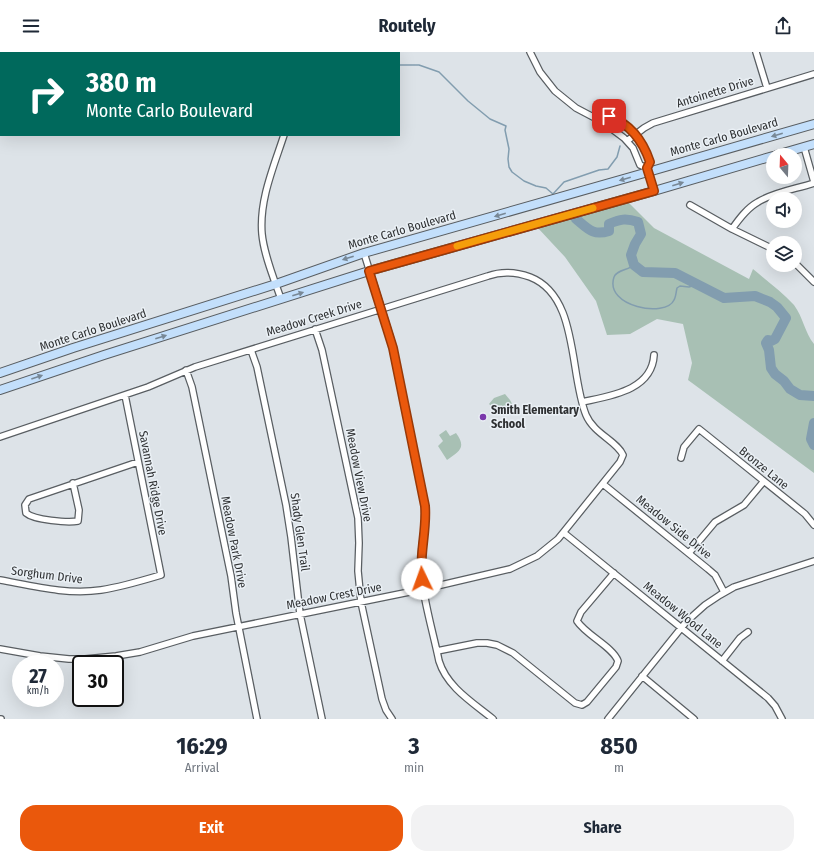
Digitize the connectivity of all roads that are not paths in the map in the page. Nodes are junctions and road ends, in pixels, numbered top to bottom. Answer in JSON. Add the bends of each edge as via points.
{"nodes":[{"id":1,"x":530,"y":52,"type":"edge"},
{"id":2,"x":756,"y":52,"type":"edge"},
{"id":3,"x":814,"y":74,"type":"edge"},
{"id":4,"x":767,"y":88,"type":"junction"},
{"id":5,"x":595,"y":118,"type":"junction"},
{"id":6,"x":814,"y":124,"type":"edge"},
{"id":7,"x":635,"y":134,"type":"junction"},
{"id":8,"x":284,"y":136,"type":"edge"},
{"id":9,"x":627,"y":140,"type":"junction"},
{"id":10,"x":814,"y":144,"type":"edge"},
{"id":11,"x":804,"y":147,"type":"junction"},
{"id":12,"x":800,"y":148,"type":"edge"},
{"id":13,"x":766,"y":158,"type":"edge"},
{"id":14,"x":648,"y":170,"type":"junction"},
{"id":15,"x":814,"y":182,"type":"edge"},
{"id":16,"x":654,"y":191,"type":"junction"},
{"id":17,"x":690,"y":204,"type":"dead end"},
{"id":18,"x":732,"y":229,"type":"junction"},
{"id":19,"x":766,"y":246,"type":"edge"},
{"id":20,"x":364,"y":253,"type":"junction"},
{"id":21,"x":802,"y":270,"type":"edge"},
{"id":22,"x":369,"y":271,"type":"junction"},
{"id":23,"x":814,"y":282,"type":"edge"},
{"id":24,"x":276,"y":284,"type":"junction"},
{"id":25,"x":281,"y":299,"type":"junction"},
{"id":26,"x":381,"y":309,"type":"junction"},
{"id":27,"x":316,"y":329,"type":"junction"},
{"id":28,"x":251,"y":350,"type":"junction"},
{"id":29,"x":654,"y":355,"type":"dead end"},
{"id":30,"x":186,"y":370,"type":"junction"},
{"id":31,"x":0,"y":373,"type":"edge"},
{"id":32,"x":0,"y":390,"type":"edge"},
{"id":33,"x":125,"y":395,"type":"junction"},
{"id":34,"x":582,"y":402,"type":"junction"},
{"id":35,"x":0,"y":437,"type":"edge"},
{"id":36,"x":623,"y":455,"type":"joint"},
{"id":37,"x":681,"y":458,"type":"dead end"},
{"id":38,"x":138,"y":462,"type":"junction"},
{"id":39,"x":764,"y":482,"type":"junction"},
{"id":40,"x":73,"y":483,"type":"junction"},
{"id":41,"x":603,"y":484,"type":"junction"},
{"id":42,"x":814,"y":525,"type":"edge"},
{"id":43,"x":564,"y":533,"type":"junction"},
{"id":44,"x":689,"y":553,"type":"junction"},
{"id":45,"x":814,"y":561,"type":"edge"},
{"id":46,"x":614,"y":573,"type":"junction"},
{"id":47,"x":161,"y":574,"type":"joint"},
{"id":48,"x":0,"y":580,"type":"edge"},
{"id":49,"x":424,"y":589,"type":"junction"},
{"id":50,"x":724,"y":592,"type":"junction"},
{"id":51,"x":361,"y":602,"type":"junction"},
{"id":52,"x":300,"y":614,"type":"junction"},
{"id":53,"x":238,"y":626,"type":"junction"},
{"id":54,"x":682,"y":628,"type":"junction"},
{"id":55,"x":748,"y":632,"type":"dead end"},
{"id":56,"x":0,"y":649,"type":"edge"},
{"id":57,"x":437,"y":651,"type":"junction"},
{"id":58,"x":722,"y":660,"type":"junction"},
{"id":59,"x":642,"y":676,"type":"junction"},
{"id":60,"x":257,"y":719,"type":"edge"},
{"id":61,"x":322,"y":719,"type":"edge"},
{"id":62,"x":392,"y":719,"type":"edge"},
{"id":63,"x":493,"y":719,"type":"edge"},
{"id":64,"x":608,"y":719,"type":"edge"},
{"id":65,"x":694,"y":719,"type":"edge"},
{"id":66,"x":782,"y":719,"type":"edge"}],
"edges":[{"from":1,"to":5,"type":"street","via":[[540,72],[555,91],[576,108]]},
{"from":2,"to":4,"type":"street"},
{"from":3,"to":4,"type":"street","name":"Antoinette Drive"},
{"from":4,"to":7,"type":"street","name":"Antoinette Drive","via":[[653,123]]},
{"from":5,"to":7,"type":"street","via":[[604,115],[614,118]]},
{"from":5,"to":9,"type":"street"},
{"from":6,"to":14,"type":"main road","name":"Monte Carlo Boulevard","one_way":true},
{"from":7,"to":9,"type":"street","name":"Antoinette Drive"},
{"from":7,"to":14,"type":"street","via":[[650,162]]},
{"from":8,"to":24,"type":"street","via":[[264,203],[262,224]]},
{"from":9,"to":14,"type":"street","via":[[640,165]]},
{"from":10,"to":11,"type":"main road"},
{"from":11,"to":12,"type":"main road"},
{"from":11,"to":15,"type":"street"},
{"from":16,"to":13,"type":"main road","one_way":true},
{"from":14,"to":16,"type":"street"},
{"from":14,"to":20,"type":"main road","name":"Monte Carlo Boulevard","one_way":true},
{"from":15,"to":18,"type":"street","via":[[757,202],[748,208]]},
{"from":16,"to":22,"type":"main road"},
{"from":17,"to":18,"type":"street"},
{"from":18,"to":19,"type":"street"},
{"from":20,"to":22,"type":"street"},
{"from":20,"to":24,"type":"main road","name":"Monte Carlo Boulevard","one_way":true},
{"from":21,"to":23,"type":"street"},
{"from":25,"to":22,"type":"main road","one_way":true},
{"from":22,"to":26,"type":"street"},
{"from":24,"to":25,"type":"street"},
{"from":24,"to":31,"type":"main road","name":"Monte Carlo Boulevard"},
{"from":32,"to":25,"type":"main road","one_way":true},
{"from":26,"to":27,"type":"street","name":"Meadow Creek Drive"},
{"from":26,"to":34,"type":"street","name":"Meadow Creek Drive","via":[[492,274],[510,272],[532,278],[551,291],[562,308]]},
{"from":26,"to":49,"type":"street","via":[[393,348],[425,506],[421,562]]},
{"from":27,"to":28,"type":"street","name":"Meadow Creek Drive"},
{"from":27,"to":51,"type":"street","name":"Meadow View Drive","via":[[358,518]]},
{"from":28,"to":30,"type":"street","name":"Meadow Creek Drive"},
{"from":28,"to":52,"type":"street","name":"Shady Glen Trail","via":[[257,367],[287,511]]},
{"from":29,"to":34,"type":"street","via":[[651,370],[632,389]]},
{"from":30,"to":33,"type":"street","name":"Meadow Creek Drive"},
{"from":30,"to":53,"type":"street","name":"Meadow Park Drive","via":[[192,388],[231,576]]},
{"from":33,"to":35,"type":"street","name":"Meadow Creek Drive"},
{"from":33,"to":38,"type":"street","name":"Savannah Ridge Drive"},
{"from":34,"to":36,"type":"street","name":"Meadow Creek Drive","via":[[592,425],[620,449]]},
{"from":36,"to":41,"type":"street","name":"Meadow Crest Drive"},
{"from":37,"to":39,"type":"street","name":"Bronze Lane","via":[[684,447],[698,429]]},
{"from":38,"to":40,"type":"street"},
{"from":38,"to":47,"type":"street","name":"Savannah Ridge Drive"},
{"from":39,"to":42,"type":"street","name":"Bronze Lane","via":[[805,514]]},
{"from":39,"to":44,"type":"street","via":[[744,505],[715,522]]},
{"from":40,"to":40,"type":"street","via":[[29,499],[25,505],[26,513],[33,517],[78,521],[79,510]]},
{"from":41,"to":43,"type":"street","name":"Meadow Crest Drive"},
{"from":41,"to":44,"type":"street","name":"Meadow Side Drive"},
{"from":43,"to":46,"type":"street","name":"Meadow Wood Lane"},
{"from":43,"to":49,"type":"street","name":"Meadow Crest Drive","via":[[537,556],[510,569]]},
{"from":44,"to":50,"type":"street","name":"Meadow Side Drive","via":[[711,572]]},
{"from":45,"to":50,"type":"street"},
{"from":46,"to":54,"type":"street","name":"Meadow Wood Lane"},
{"from":46,"to":57,"type":"street","via":[[577,621],[614,654],[618,661],[616,667],[582,705],[575,703],[513,653],[497,645],[482,642]]},
{"from":47,"to":48,"type":"street","name":"Sorghum Drive","via":[[124,586],[88,591],[51,589]]},
{"from":49,"to":51,"type":"street","name":"Meadow Crest Drive"},
{"from":49,"to":57,"type":"street"},
{"from":50,"to":54,"type":"street","via":[[700,609]]},
{"from":51,"to":52,"type":"street","name":"Meadow Crest Drive"},
{"from":51,"to":62,"type":"street","name":"Meadow View Drive","via":[[382,698]]},
{"from":52,"to":53,"type":"street","name":"Meadow Crest Drive"},
{"from":52,"to":61,"type":"street","name":"Shady Glen Trail"},
{"from":53,"to":56,"type":"street","name":"Meadow Crest Drive","via":[[140,652],[102,658],[56,658]]},
{"from":53,"to":60,"type":"street","name":"Meadow Park Drive"},
{"from":54,"to":58,"type":"street","name":"Meadow Wood Lane"},
{"from":54,"to":59,"type":"street"},
{"from":55,"to":58,"type":"street"},
{"from":57,"to":63,"type":"street","via":[[442,671],[448,681]]},
{"from":58,"to":66,"type":"street","name":"Meadow Wood Lane","via":[[768,698]]},
{"from":59,"to":64,"type":"street"},
{"from":59,"to":65,"type":"street"}]}
